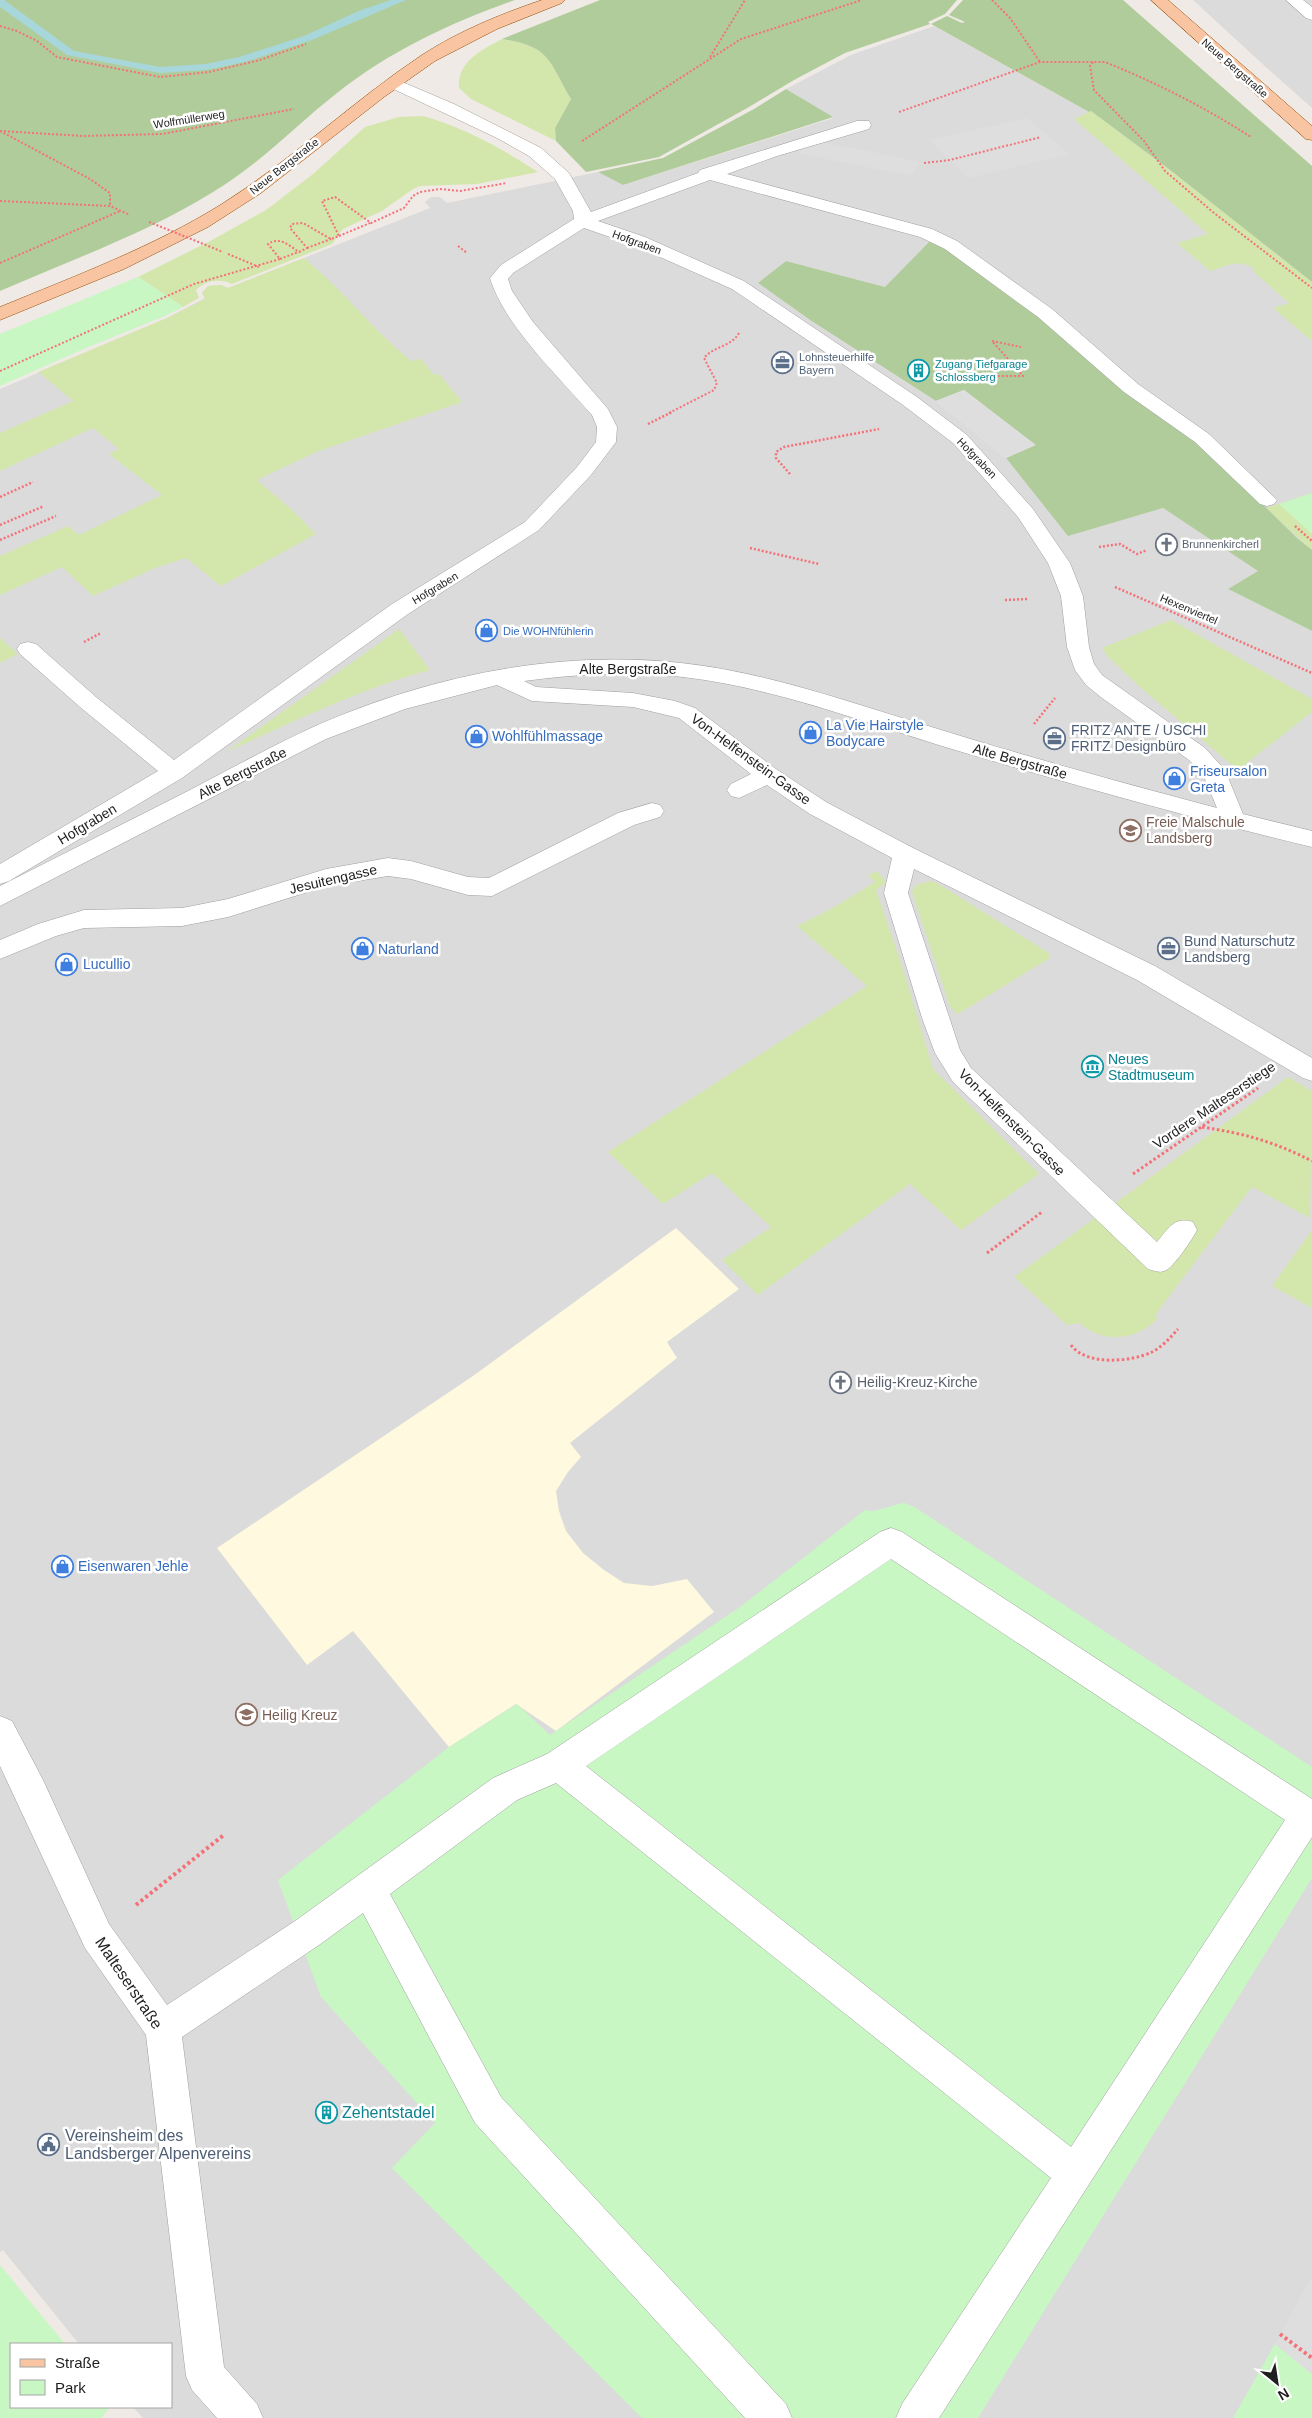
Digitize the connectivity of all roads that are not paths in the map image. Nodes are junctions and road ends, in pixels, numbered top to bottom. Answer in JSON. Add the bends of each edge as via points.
{"nodes":[{"id":1,"x":556,"y":0,"type":"edge"},
{"id":2,"x":1159,"y":0,"type":"edge"},
{"id":3,"x":1294,"y":0,"type":"edge"},
{"id":4,"x":1312,"y":15,"type":"edge"},
{"id":5,"x":393,"y":83,"type":"junction"},
{"id":6,"x":863,"y":124,"type":"road end"},
{"id":7,"x":1312,"y":135,"type":"edge"},
{"id":8,"x":706,"y":174,"type":"junction"},
{"id":9,"x":583,"y":221,"type":"junction"},
{"id":10,"x":0,"y":314,"type":"edge"},
{"id":11,"x":1267,"y":500,"type":"dead end"},
{"id":12,"x":28,"y":649,"type":"dead end"},
{"id":13,"x":501,"y":678,"type":"junction"},
{"id":14,"x":174,"y":772,"type":"junction"},
{"id":15,"x":768,"y":774,"type":"junction"},
{"id":16,"x":739,"y":790,"type":"dead end"},
{"id":17,"x":652,"y":811,"type":"dead end"},
{"id":18,"x":1234,"y":821,"type":"junction"},
{"id":19,"x":1312,"y":839,"type":"edge"},
{"id":20,"x":905,"y":854,"type":"junction"},
{"id":21,"x":0,"y":875,"type":"edge"},
{"id":22,"x":0,"y":897,"type":"edge"},
{"id":23,"x":0,"y":950,"type":"edge"},
{"id":24,"x":1305,"y":1066,"type":"edge"},
{"id":25,"x":1183,"y":1230,"type":"dead end"},
{"id":26,"x":0,"y":1732,"type":"edge"},
{"id":27,"x":559,"y":1765,"type":"junction"},
{"id":28,"x":368,"y":1888,"type":"junction"},
{"id":29,"x":163,"y":2029,"type":"junction"},
{"id":30,"x":1075,"y":2174,"type":"junction"},
{"id":31,"x":243,"y":2418,"type":"edge"},
{"id":32,"x":772,"y":2418,"type":"edge"},
{"id":33,"x":916,"y":2418,"type":"edge"}],
"edges":[{"from":1,"to":5,"type":"main road","name":"Neue Bergstraße","via":[[480,30]]},
{"from":2,"to":7,"type":"main road","name":"Neue Bergstraße"},
{"from":3,"to":4,"type":"street"},
{"from":5,"to":9,"type":"street","via":[[530,147],[562,176],[582,211]]},
{"from":5,"to":10,"type":"main road","name":"Neue Bergstraße","via":[[253,191],[200,225]]},
{"from":6,"to":8,"type":"street","name":"Hofgraben"},
{"from":8,"to":9,"type":"street","name":"Hofgraben"},
{"from":8,"to":11,"type":"street","via":[[926,233],[950,245],[1045,313],[1131,388],[1202,438]]},
{"from":9,"to":14,"type":"street","name":"Hofgraben","via":[[506,269],[499,278],[499,286],[531,331],[601,413],[607,427],[606,442],[598,454],[532,526],[400,608]]},
{"from":9,"to":18,"type":"street","name":"Hofgraben","via":[[639,241],[738,285],[910,401],[960,439],[1026,513],[1059,563],[1072,596],[1083,665],[1110,694],[1198,754],[1213,770]]},
{"from":12,"to":14,"type":"street"},
{"from":13,"to":15,"type":"street","name":"Von-Helfenstein-Gasse","via":[[532,694],[633,700],[675,708],[687,713]]},
{"from":13,"to":18,"type":"street","name":"Alte Bergstraße","via":[[614,667],[680,669],[762,685]]},
{"from":13,"to":22,"type":"street","name":"Alte Bergstraße","via":[[410,699],[361,716]]},
{"from":14,"to":21,"type":"street","name":"Hofgraben"},
{"from":15,"to":16,"type":"street"},
{"from":15,"to":20,"type":"street","name":"Von-Helfenstein-Gasse","via":[[818,808]]},
{"from":17,"to":23,"type":"street","name":"Jesuitengasse","via":[[626,819],[492,887],[468,886],[388,867],[326,878],[228,908],[182,917],[84,919]]},
{"from":18,"to":19,"type":"street","name":"Alte Bergstraße"},
{"from":20,"to":24,"type":"street","name":"Von-Helfenstein-Gasse","via":[[1146,973]]},
{"from":20,"to":25,"type":"street","name":"Von-Helfenstein-Gasse","via":[[896,893],[935,1018],[948,1053],[962,1075],[1158,1261]]},
{"from":26,"to":29,"type":"street","name":"Malteserstraße","via":[[97,1936]]},
{"from":27,"to":28,"type":"street","via":[[505,1789]]},
{"from":27,"to":30,"type":"street"},
{"from":27,"to":30,"type":"street","via":[[890,1542],[1307,1815]]},
{"from":28,"to":29,"type":"street","via":[[307,1933]]},
{"from":28,"to":32,"type":"street","via":[[488,2110]]},
{"from":29,"to":31,"type":"street","name":"Malteserstraße","via":[[206,2376]]},
{"from":30,"to":33,"type":"street"}]}
